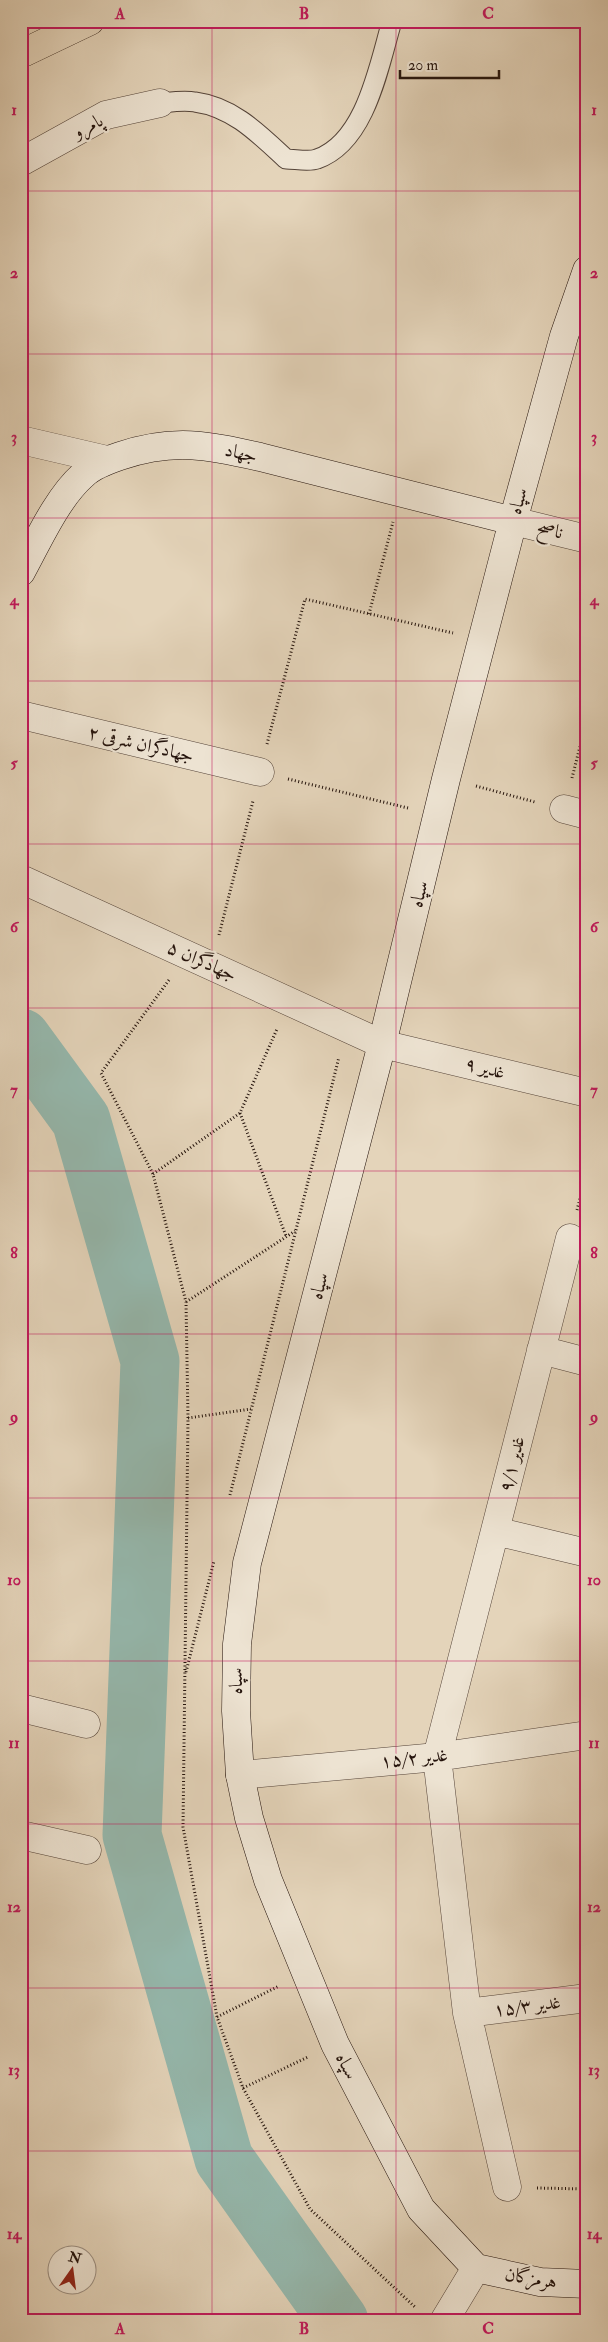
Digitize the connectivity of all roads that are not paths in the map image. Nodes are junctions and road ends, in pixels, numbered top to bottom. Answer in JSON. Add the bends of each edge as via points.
{"nodes":[{"id":1,"x":90,"y":21,"type":"edge"},
{"id":2,"x":392,"y":21,"type":"edge"},
{"id":3,"x":21,"y":54,"type":"edge"},
{"id":4,"x":160,"y":103,"type":"joint"},
{"id":5,"x":21,"y":162,"type":"edge"},
{"id":6,"x":587,"y":270,"type":"edge"},
{"id":7,"x":21,"y":440,"type":"edge"},
{"id":8,"x":107,"y":460,"type":"junction"},
{"id":9,"x":512,"y":521,"type":"junction"},
{"id":10,"x":587,"y":540,"type":"edge"},
{"id":11,"x":21,"y":572,"type":"edge"},
{"id":12,"x":21,"y":715,"type":"edge"},
{"id":13,"x":260,"y":772,"type":"road end"},
{"id":14,"x":21,"y":879,"type":"edge"},
{"id":15,"x":382,"y":1044,"type":"junction"},
{"id":16,"x":587,"y":1093,"type":"edge"},
{"id":17,"x":570,"y":1238,"type":"road end"},
{"id":18,"x":541,"y":1350,"type":"junction"},
{"id":19,"x":587,"y":1362,"type":"edge"},
{"id":20,"x":495,"y":1531,"type":"junction"},
{"id":21,"x":587,"y":1553,"type":"edge"},
{"id":22,"x":21,"y":1708,"type":"edge"},
{"id":23,"x":86,"y":1724,"type":"dead end"},
{"id":24,"x":587,"y":1735,"type":"edge"},
{"id":25,"x":437,"y":1757,"type":"junction"},
{"id":26,"x":240,"y":1775,"type":"junction"},
{"id":27,"x":21,"y":1835,"type":"edge"},
{"id":28,"x":87,"y":1850,"type":"dead end"},
{"id":29,"x":587,"y":1998,"type":"edge"},
{"id":30,"x":467,"y":2013,"type":"junction"},
{"id":31,"x":507,"y":2187,"type":"road end"},
{"id":32,"x":476,"y":2268,"type":"junction"},
{"id":33,"x":587,"y":2284,"type":"edge"},
{"id":34,"x":444,"y":2321,"type":"edge"}],
"edges":[{"from":1,"to":3,"type":"main road"},
{"from":2,"to":4,"type":"lane","via":[[373,85],[355,127],[338,147],[316,159],[286,159],[249,125],[220,108],[194,101]]},
{"from":4,"to":5,"type":"street","name":"پامرو","via":[[106,116]]},
{"from":6,"to":9,"type":"street","name":"سپاه","via":[[564,336]]},
{"from":7,"to":8,"type":"street"},
{"from":8,"to":9,"type":"street","name":"جهاد","via":[[141,449],[182,443],[222,448]]},
{"from":8,"to":11,"type":"street","name":"جهاد","via":[[83,474],[59,505]]},
{"from":9,"to":10,"type":"street","name":"ناصح"},
{"from":9,"to":15,"type":"street","name":"سپاه"},
{"from":12,"to":13,"type":"street","name":"جهادگران شرقی ۲"},
{"from":14,"to":15,"type":"street","name":"جهادگران ۵"},
{"from":15,"to":16,"type":"street","name":"غدیر ۹"},
{"from":15,"to":26,"type":"street","name":"سپاه","via":[[247,1563],[237,1644],[236,1711]]},
{"from":17,"to":18,"type":"street","name":"غدیر ۹/۱"},
{"from":18,"to":19,"type":"street"},
{"from":18,"to":20,"type":"street","name":"غدیر ۹/۱"},
{"from":20,"to":21,"type":"street"},
{"from":20,"to":25,"type":"street","name":"غدیر ۹/۱"},
{"from":22,"to":23,"type":"street"},
{"from":24,"to":25,"type":"street","name":"غدیر ۱۵/۲"},
{"from":25,"to":26,"type":"street","name":"غدیر ۱۵/۲"},
{"from":25,"to":30,"type":"street"},
{"from":26,"to":32,"type":"street","name":"سپاه","via":[[268,1880],[335,2044],[421,2209]]},
{"from":27,"to":28,"type":"street"},
{"from":29,"to":30,"type":"street","name":"غدیر ۱۵/۳"},
{"from":30,"to":31,"type":"street"},
{"from":32,"to":33,"type":"street","name":"هرمزگان","via":[[540,2282]]},
{"from":32,"to":34,"type":"street"}]}
